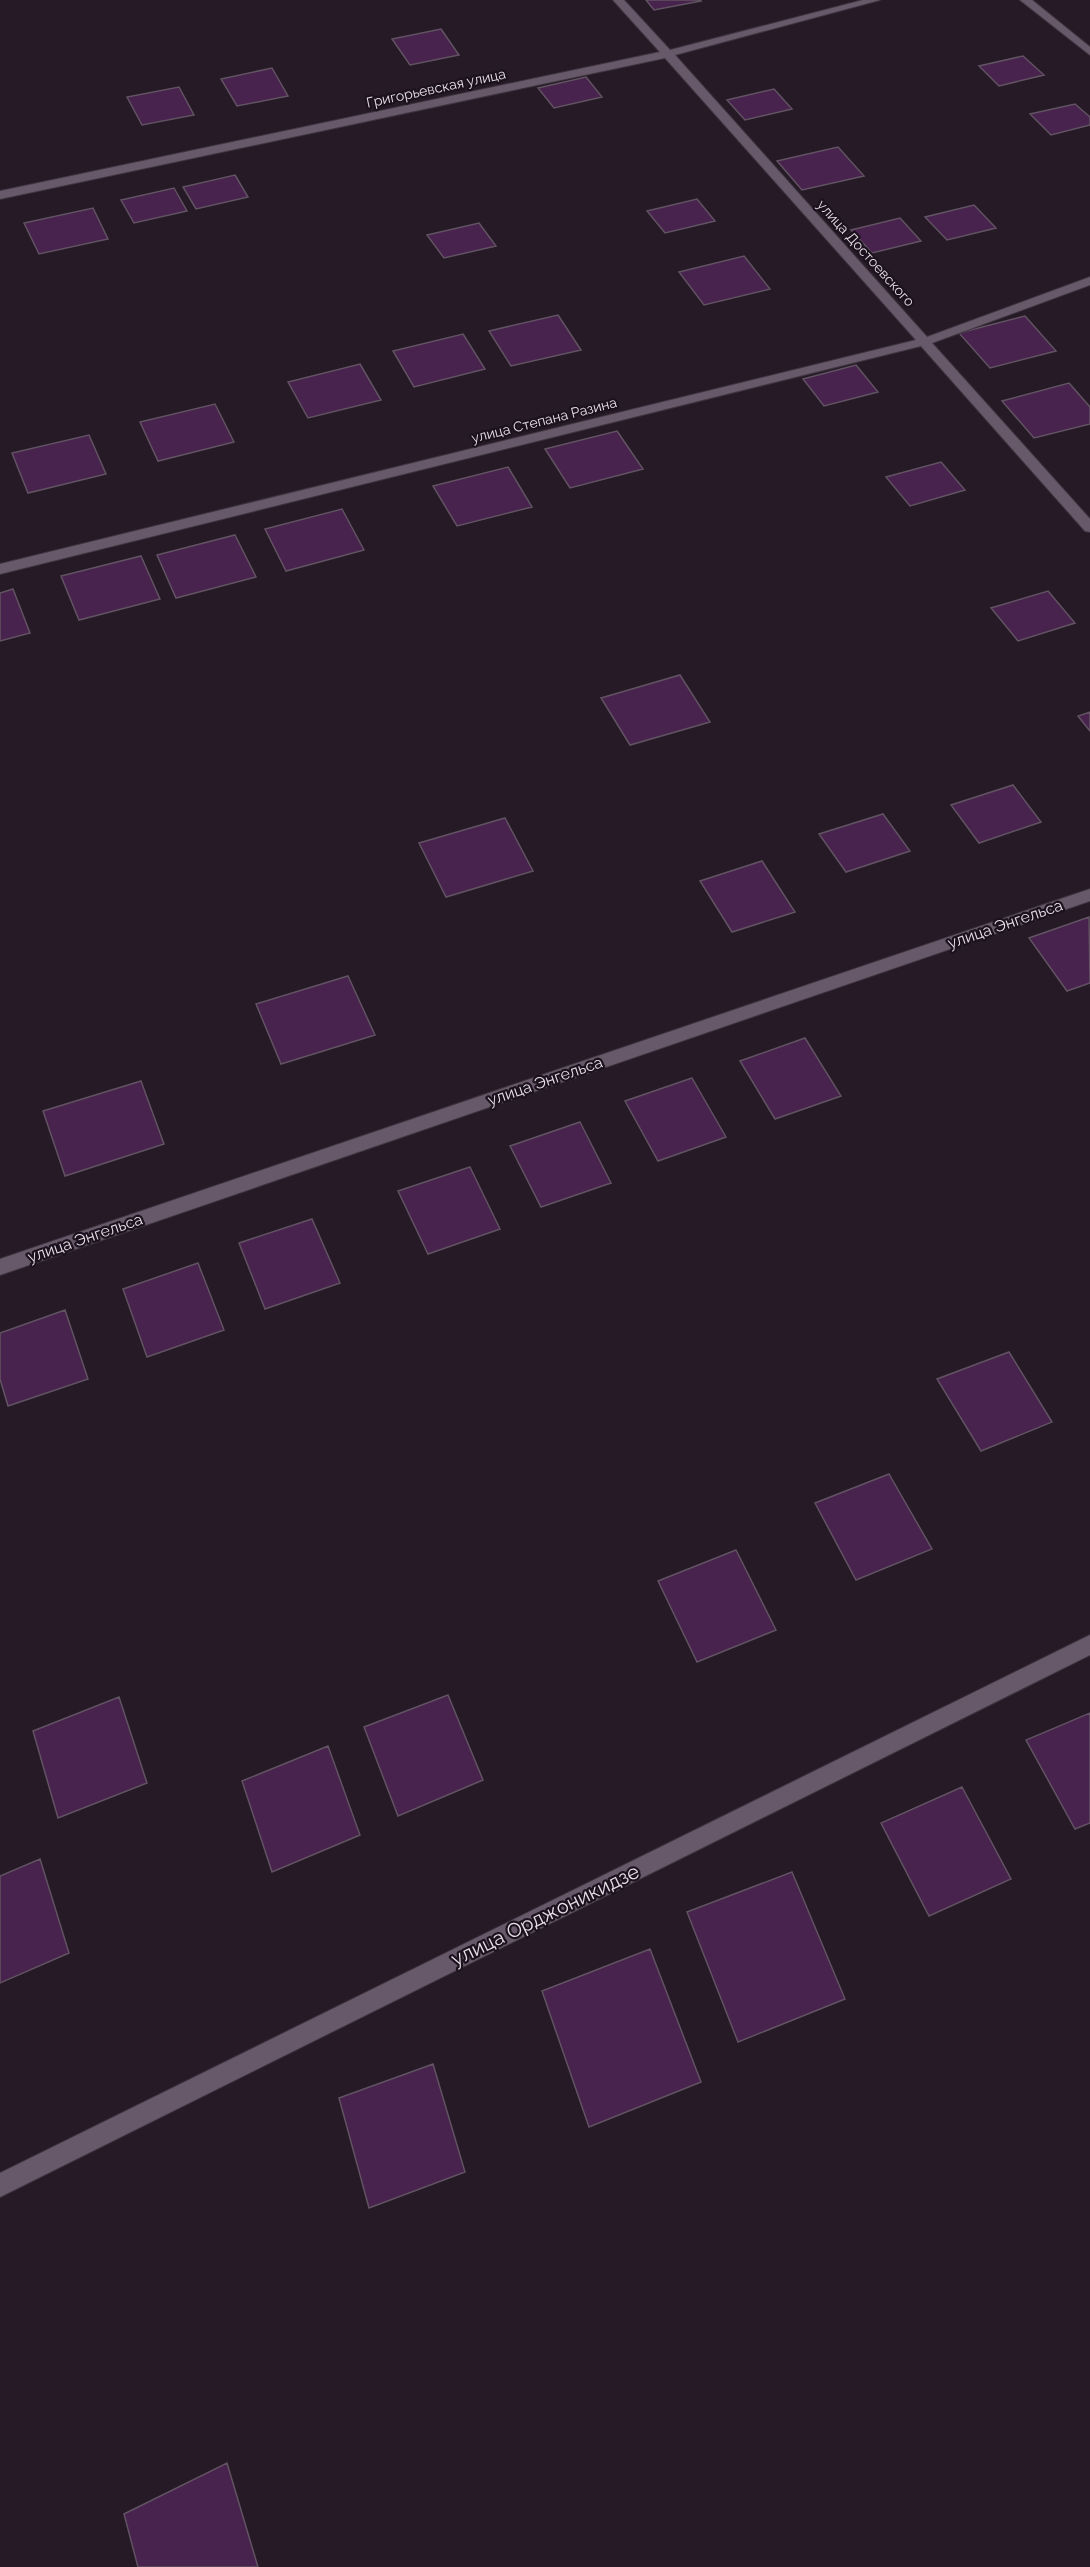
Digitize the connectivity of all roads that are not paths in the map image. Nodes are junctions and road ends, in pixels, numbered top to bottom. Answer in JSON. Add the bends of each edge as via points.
{"nodes":[{"id":1,"x":618,"y":0,"type":"edge"},
{"id":2,"x":875,"y":0,"type":"edge"},
{"id":3,"x":1024,"y":0,"type":"edge"},
{"id":4,"x":1090,"y":52,"type":"edge"},
{"id":5,"x":668,"y":54,"type":"junction"},
{"id":6,"x":0,"y":195,"type":"edge"},
{"id":7,"x":1090,"y":281,"type":"edge"},
{"id":8,"x":924,"y":342,"type":"junction"},
{"id":9,"x":1090,"y":528,"type":"edge"},
{"id":10,"x":0,"y":569,"type":"edge"},
{"id":11,"x":1090,"y":895,"type":"edge"},
{"id":12,"x":0,"y":1267,"type":"edge"},
{"id":13,"x":1090,"y":1645,"type":"edge"},
{"id":14,"x":0,"y":2186,"type":"edge"}],
"edges":[{"from":1,"to":5,"type":"street","name":"улица Достоевского"},
{"from":2,"to":5,"type":"street","name":"Григорьевская улица"},
{"from":3,"to":4,"type":"street"},
{"from":5,"to":6,"type":"street","name":"Григорьевская улица"},
{"from":5,"to":8,"type":"street","name":"улица Достоевского"},
{"from":7,"to":8,"type":"street","name":"улица Степана Разина"},
{"from":8,"to":9,"type":"street","name":"улица Достоевского"},
{"from":8,"to":10,"type":"street","name":"улица Степана Разина"},
{"from":11,"to":12,"type":"street","name":"улица Энгельса"},
{"from":13,"to":14,"type":"street","name":"улица Орджоникидзе"}]}
